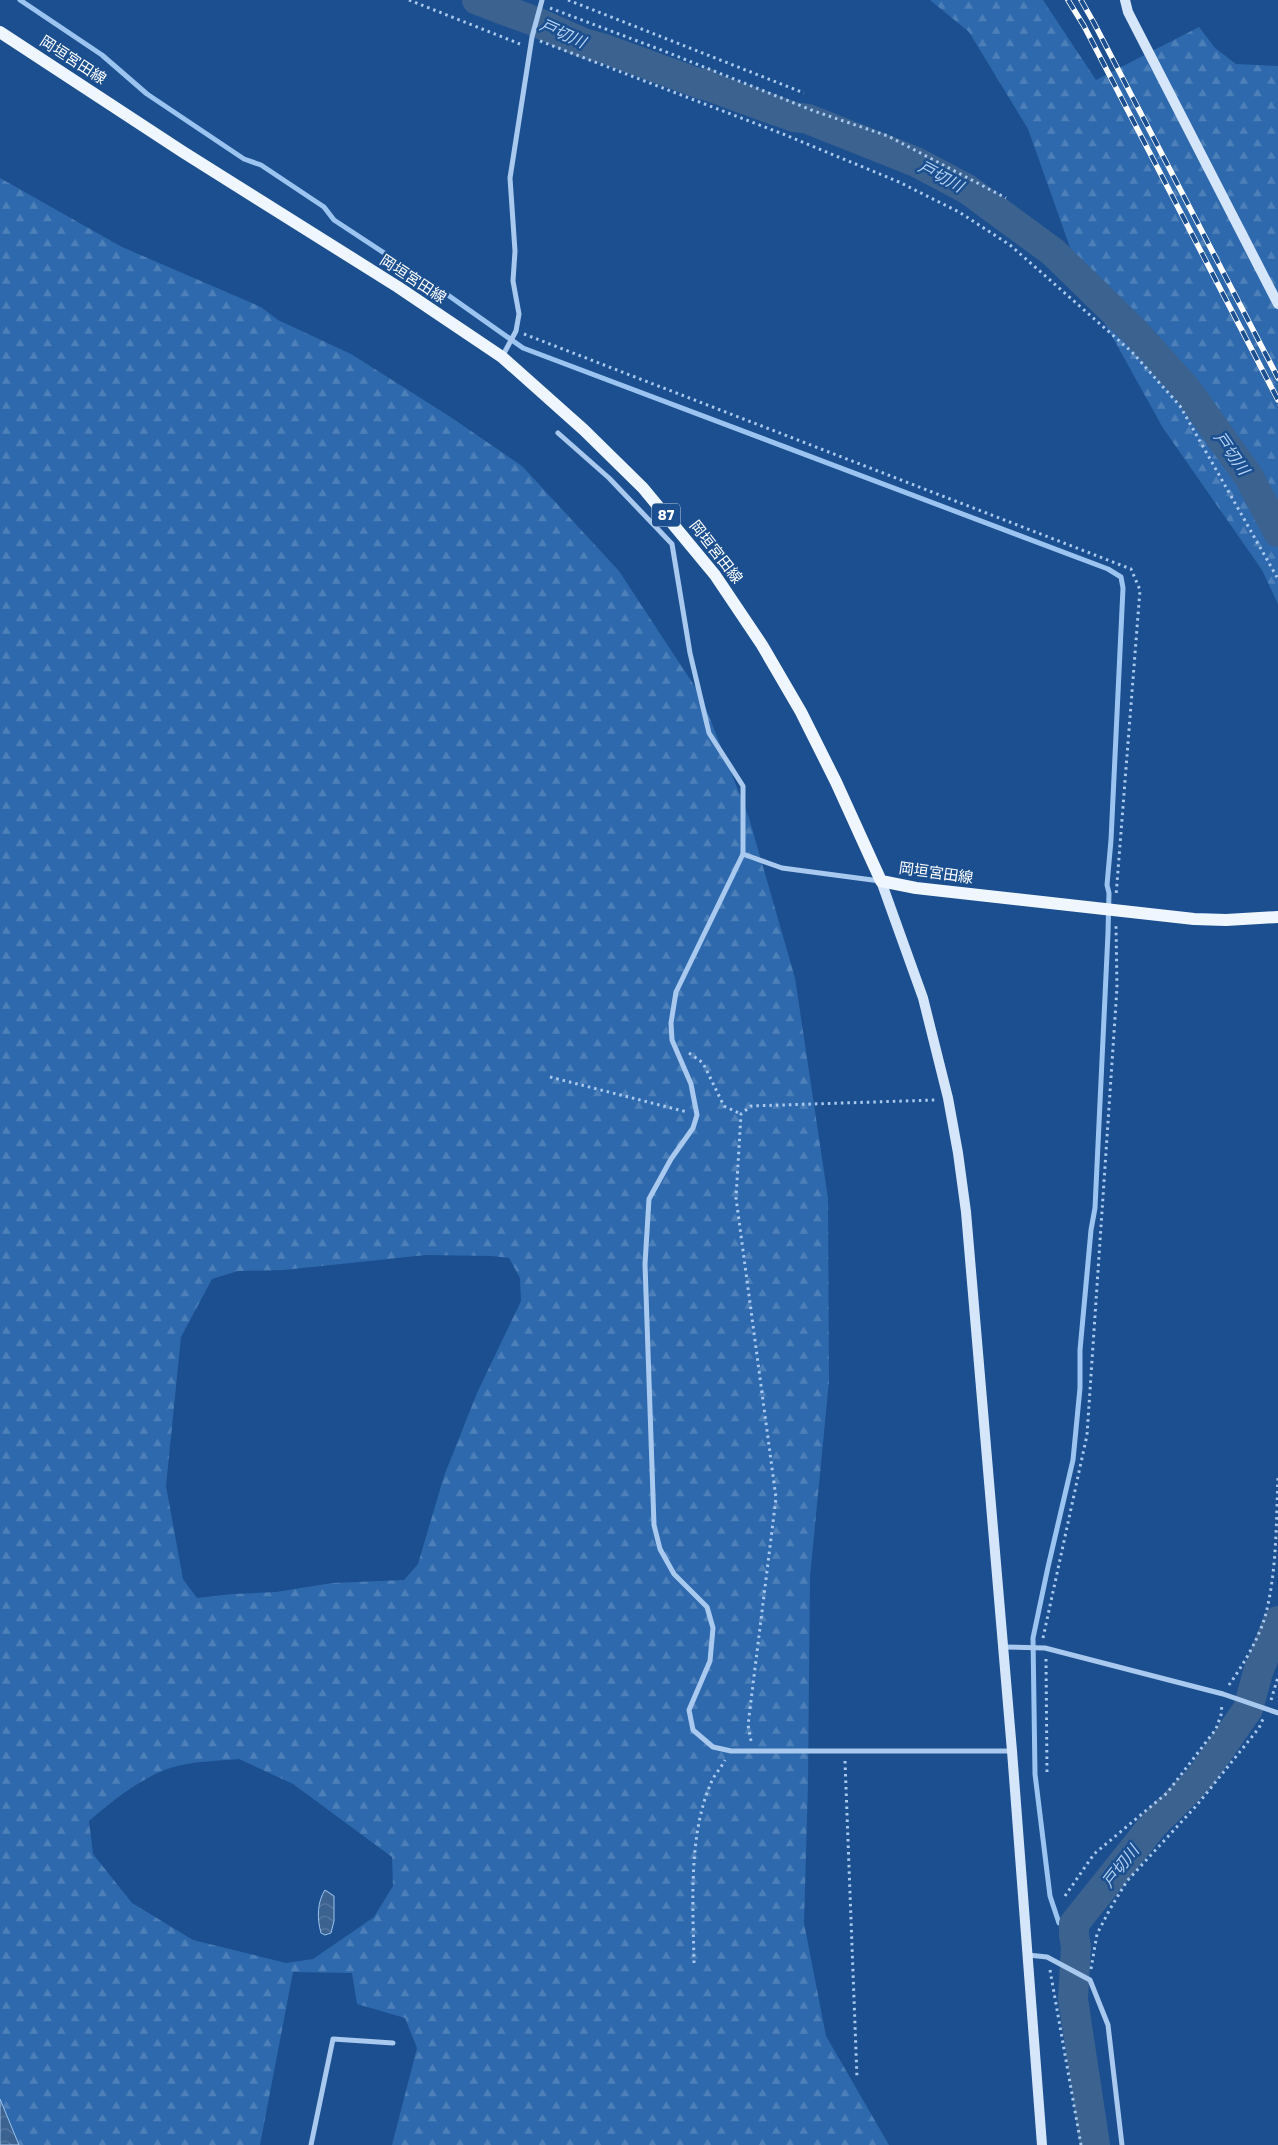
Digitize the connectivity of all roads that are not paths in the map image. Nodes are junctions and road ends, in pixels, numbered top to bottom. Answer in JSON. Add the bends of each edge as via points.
{"nodes":[{"id":1,"x":1125,"y":0,"type":"edge"},
{"id":2,"x":541,"y":2,"type":"edge"},
{"id":3,"x":0,"y":32,"type":"edge"},
{"id":4,"x":1278,"y":304,"type":"edge"},
{"id":5,"x":502,"y":358,"type":"junction"},
{"id":6,"x":558,"y":433,"type":"dead end"},
{"id":7,"x":743,"y":854,"type":"junction"},
{"id":8,"x":881,"y":881,"type":"junction"},
{"id":9,"x":1278,"y":917,"type":"edge"},
{"id":10,"x":1003,"y":1647,"type":"junction"},
{"id":11,"x":1278,"y":1713,"type":"edge"},
{"id":12,"x":1012,"y":1751,"type":"junction"},
{"id":13,"x":1028,"y":1954,"type":"junction"},
{"id":14,"x":393,"y":2043,"type":"dead end"},
{"id":15,"x":310,"y":2145,"type":"edge"},
{"id":16,"x":1042,"y":2145,"type":"edge"},
{"id":17,"x":1122,"y":2145,"type":"edge"}],
"edges":[{"from":1,"to":4,"type":"street","via":[[1128,12]]},
{"from":2,"to":5,"type":"street","via":[[530,48],[510,178],[515,251],[513,281],[519,314],[516,331]]},
{"from":3,"to":5,"type":"main road","name":"岡垣宮田線","number":"87","via":[[398,287]]},
{"from":5,"to":8,"type":"main road","name":"岡垣宮田線","number":"87","via":[[584,430],[643,488],[715,575],[762,645],[800,712]]},
{"from":6,"to":7,"type":"street","via":[[609,478],[672,544],[690,653],[708,733],[743,786]]},
{"from":7,"to":8,"type":"street","via":[[782,868]]},
{"from":7,"to":12,"type":"street","via":[[676,992],[670,1023],[672,1040],[691,1084],[697,1115],[693,1128],[649,1199],[645,1264],[654,1525],[660,1549],[674,1574],[707,1607],[713,1628],[710,1661],[689,1710],[693,1730],[713,1747],[731,1751]]},
{"from":8,"to":9,"type":"main road","name":"岡垣宮田線","via":[[916,888],[1115,910],[1226,920]]},
{"from":8,"to":10,"type":"street","via":[[923,998],[958,1153],[966,1212]]},
{"from":10,"to":11,"type":"street","via":[[1045,1648],[1223,1694]]},
{"from":10,"to":12,"type":"street"},
{"from":12,"to":13,"type":"street"},
{"from":13,"to":16,"type":"street"},
{"from":13,"to":17,"type":"street","via":[[1047,1957],[1090,1980],[1108,2025]]},
{"from":14,"to":15,"type":"street","via":[[333,2039]]}]}
